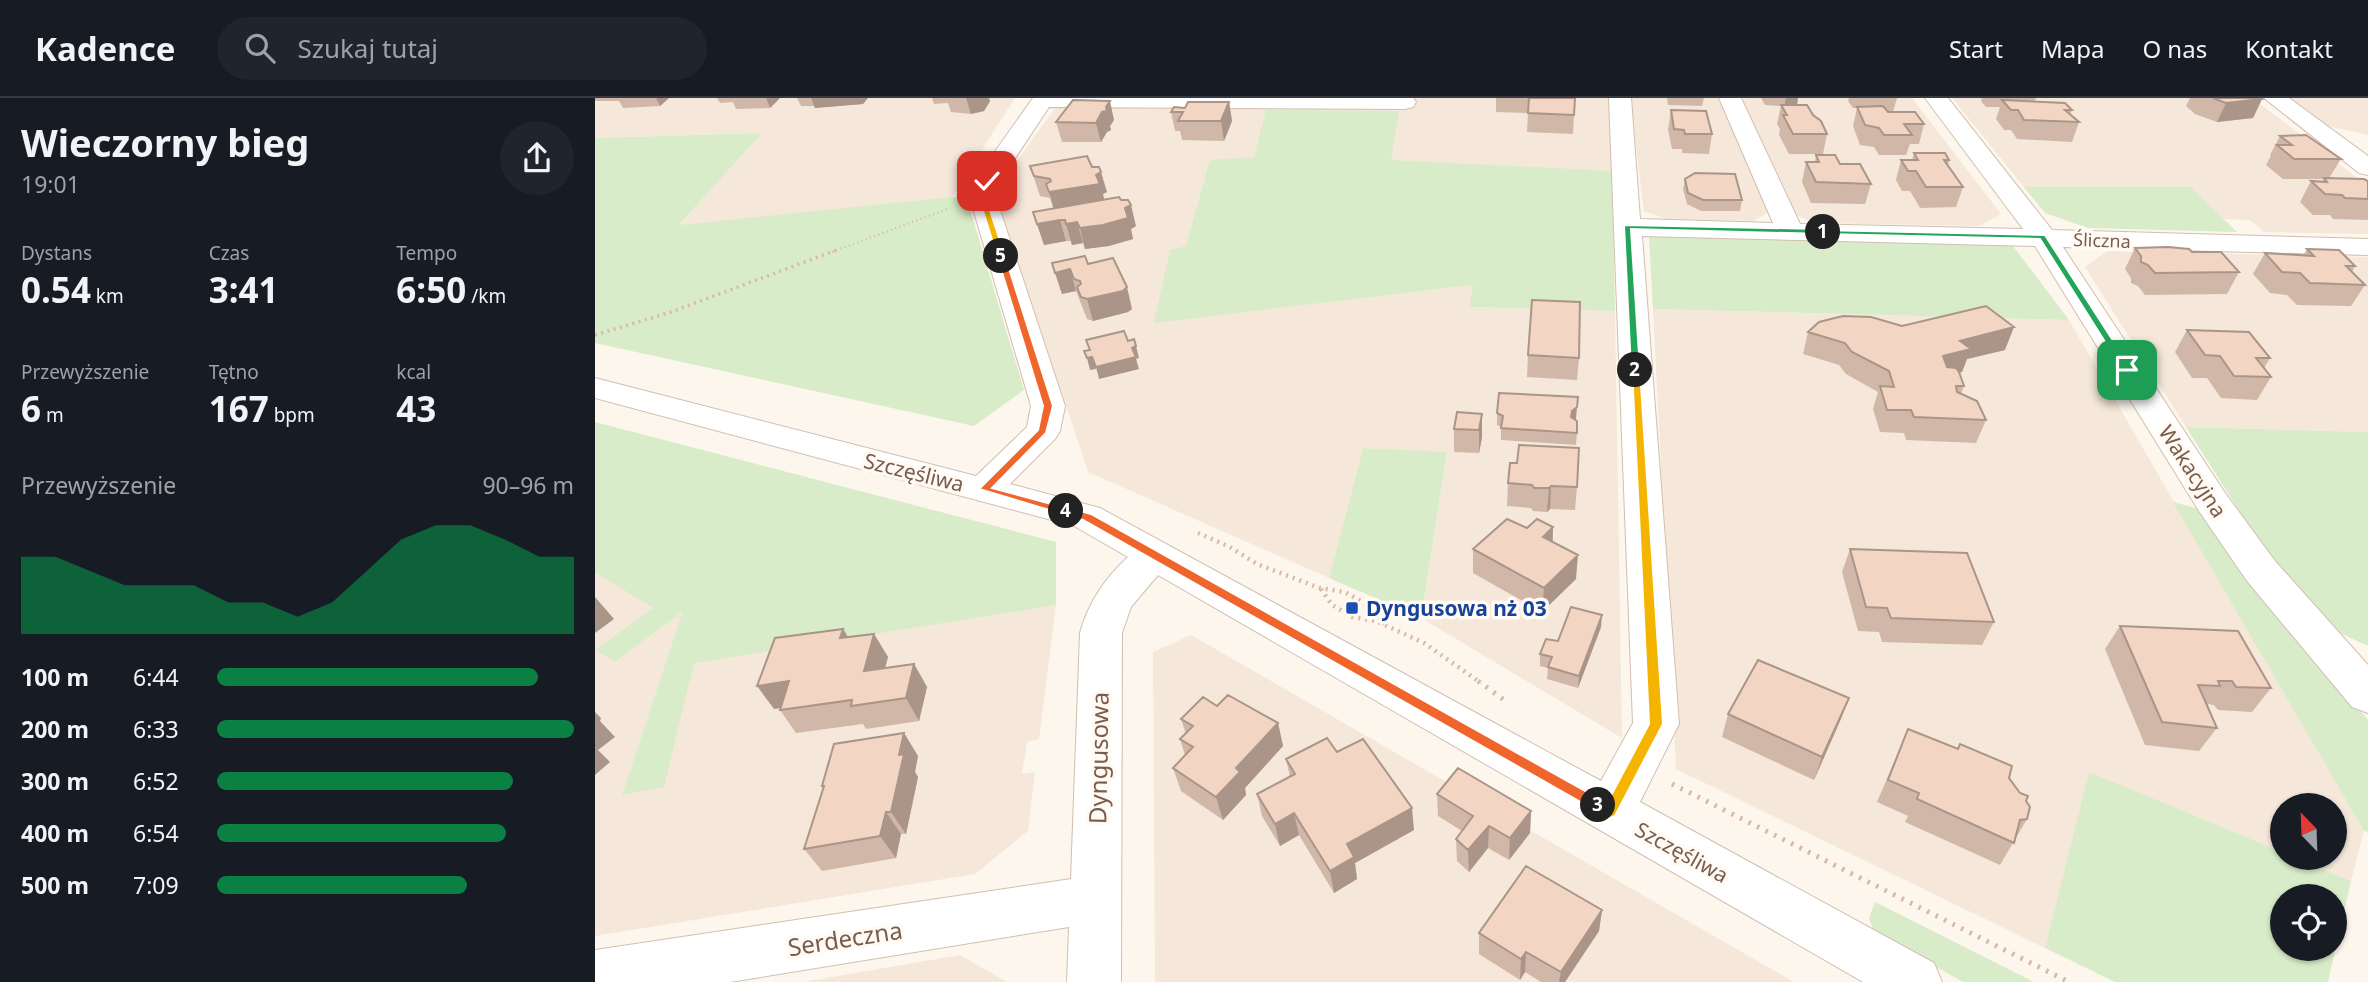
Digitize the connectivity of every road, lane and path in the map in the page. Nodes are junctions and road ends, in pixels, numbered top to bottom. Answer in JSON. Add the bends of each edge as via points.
{"nodes":[{"id":1,"x":1619,"y":98,"type":"edge"},
{"id":2,"x":1730,"y":98,"type":"edge"},
{"id":3,"x":1936,"y":98,"type":"edge"},
{"id":4,"x":2275,"y":98,"type":"edge"},
{"id":5,"x":1043,"y":99,"type":"edge"},
{"id":6,"x":1405,"y":102,"type":"dead end"},
{"id":7,"x":2331,"y":140,"type":"junction"},
{"id":8,"x":2368,"y":141,"type":"edge"},
{"id":9,"x":2368,"y":168,"type":"edge"},
{"id":10,"x":987,"y":181,"type":"junction"},
{"id":11,"x":1627,"y":227,"type":"junction"},
{"id":12,"x":1790,"y":231,"type":"junction"},
{"id":13,"x":2043,"y":237,"type":"junction"},
{"id":14,"x":2368,"y":247,"type":"edge"},
{"id":15,"x":595,"y":335,"type":"edge"},
{"id":16,"x":595,"y":388,"type":"edge"},
{"id":17,"x":984,"y":489,"type":"junction"},
{"id":18,"x":1156,"y":555,"type":"junction"},
{"id":19,"x":1385,"y":625,"type":"junction"},
{"id":20,"x":2368,"y":695,"type":"edge"},
{"id":21,"x":1518,"y":709,"type":"dead end"},
{"id":22,"x":1669,"y":783,"type":"dead end"},
{"id":23,"x":1610,"y":812,"type":"junction"},
{"id":24,"x":1096,"y":899,"type":"junction"},
{"id":25,"x":595,"y":977,"type":"edge"},
{"id":26,"x":1094,"y":982,"type":"edge"},
{"id":27,"x":1915,"y":982,"type":"edge"},
{"id":28,"x":2069,"y":982,"type":"edge"}],
"edges":[{"from":1,"to":11,"type":"street"},
{"from":2,"to":12,"type":"street"},
{"from":3,"to":13,"type":"street","name":"Wakacyjna"},
{"from":4,"to":7,"type":"street"},
{"from":5,"to":6,"type":"street"},
{"from":5,"to":10,"type":"street"},
{"from":7,"to":8,"type":"street"},
{"from":7,"to":9,"type":"street"},
{"from":10,"to":15,"type":"path","via":[[945,212]]},
{"from":10,"to":17,"type":"street","via":[[983,198],[1048,406],[1043,431]]},
{"from":11,"to":12,"type":"street","name":"Śliczna"},
{"from":11,"to":23,"type":"street","via":[[1656,724]]},
{"from":12,"to":13,"type":"street","name":"Śliczna"},
{"from":13,"to":14,"type":"street","name":"Śliczna"},
{"from":13,"to":20,"type":"street","name":"Wakacyjna","via":[[2228,525],[2309,630]]},
{"from":16,"to":17,"type":"street","name":"Szczęśliwa"},
{"from":17,"to":18,"type":"street","name":"Szczęśliwa","via":[[1087,517]]},
{"from":18,"to":23,"type":"street","name":"Szczęśliwa"},
{"from":18,"to":24,"type":"street","name":"Dyngusowa","via":[[1116,593],[1101,633]]},
{"from":19,"to":19,"type":"path","via":[[1353,617],[1332,604],[1320,588],[1338,590],[1368,604]]},
{"from":19,"to":21,"type":"path","via":[[1424,643]]},
{"from":22,"to":28,"type":"path"},
{"from":23,"to":27,"type":"street","name":"Szczęśliwa"},
{"from":24,"to":25,"type":"street","name":"Serdeczna"},
{"from":24,"to":26,"type":"street","name":"Dyngusowa"}]}
